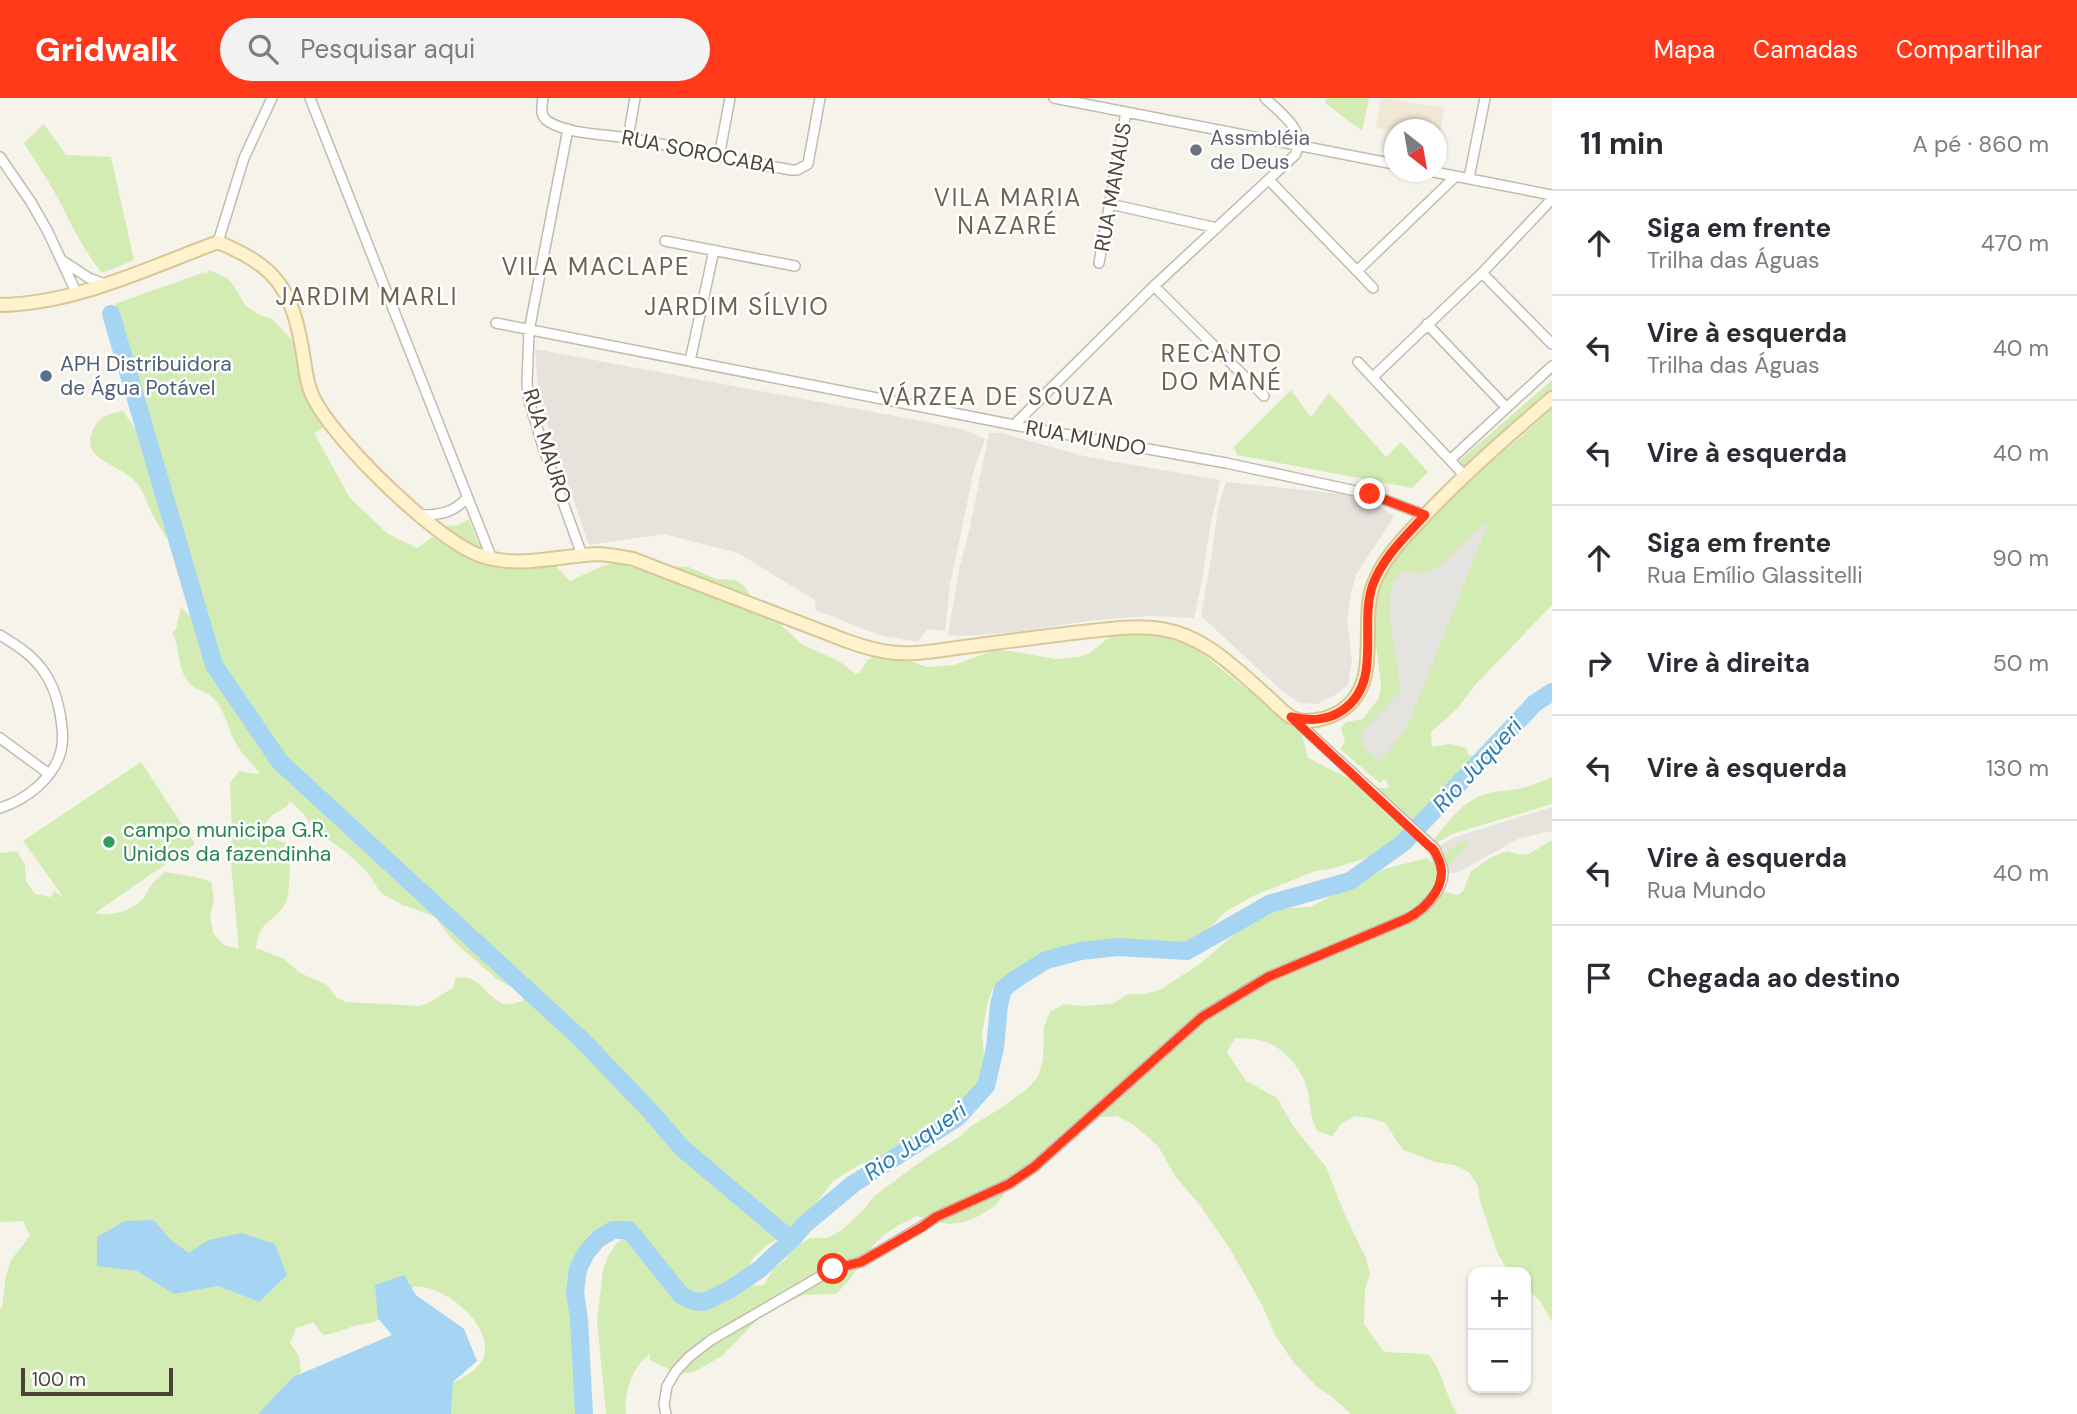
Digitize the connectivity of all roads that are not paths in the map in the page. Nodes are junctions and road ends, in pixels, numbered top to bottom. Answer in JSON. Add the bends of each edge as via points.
{"nodes":[{"id":1,"x":272,"y":98,"type":"edge"},
{"id":2,"x":310,"y":98,"type":"edge"},
{"id":3,"x":635,"y":98,"type":"edge"},
{"id":4,"x":730,"y":98,"type":"edge"},
{"id":5,"x":820,"y":98,"type":"edge"},
{"id":6,"x":1054,"y":98,"type":"edge"},
{"id":7,"x":1265,"y":98,"type":"edge"},
{"id":8,"x":1485,"y":98,"type":"edge"},
{"id":9,"x":543,"y":99,"type":"edge"},
{"id":10,"x":1126,"y":112,"type":"junction"},
{"id":11,"x":568,"y":129,"type":"junction"},
{"id":12,"x":628,"y":138,"type":"junction"},
{"id":13,"x":1299,"y":145,"type":"junction"},
{"id":14,"x":719,"y":156,"type":"junction"},
{"id":15,"x":0,"y":157,"type":"edge"},
{"id":16,"x":1384,"y":162,"type":"edge"},
{"id":17,"x":1447,"y":174,"type":"edge"},
{"id":18,"x":1456,"y":176,"type":"junction"},
{"id":19,"x":1469,"y":178,"type":"junction"},
{"id":20,"x":1269,"y":180,"type":"junction"},
{"id":21,"x":1552,"y":197,"type":"edge"},
{"id":22,"x":1110,"y":204,"type":"junction"},
{"id":23,"x":1217,"y":228,"type":"junction"},
{"id":24,"x":666,"y":241,"type":"dead end"},
{"id":25,"x":218,"y":242,"type":"junction"},
{"id":26,"x":714,"y":250,"type":"junction"},
{"id":27,"x":62,"y":261,"type":"junction"},
{"id":28,"x":1099,"y":262,"type":"dead end"},
{"id":29,"x":795,"y":266,"type":"dead end"},
{"id":30,"x":1357,"y":271,"type":"junction"},
{"id":31,"x":1482,"y":273,"type":"junction"},
{"id":32,"x":105,"y":284,"type":"junction"},
{"id":33,"x":1154,"y":286,"type":"junction"},
{"id":34,"x":1373,"y":288,"type":"dead end"},
{"id":35,"x":77,"y":294,"type":"junction"},
{"id":36,"x":0,"y":305,"type":"edge"},
{"id":37,"x":496,"y":323,"type":"dead end"},
{"id":38,"x":1427,"y":324,"type":"junction"},
{"id":39,"x":528,"y":331,"type":"junction"},
{"id":40,"x":1552,"y":344,"type":"edge"},
{"id":41,"x":690,"y":361,"type":"junction"},
{"id":42,"x":1358,"y":362,"type":"dead end"},
{"id":43,"x":1552,"y":366,"type":"edge"},
{"id":44,"x":1373,"y":377,"type":"junction"},
{"id":45,"x":1264,"y":396,"type":"dead end"},
{"id":46,"x":1552,"y":398,"type":"edge"},
{"id":47,"x":1506,"y":407,"type":"junction"},
{"id":48,"x":1014,"y":425,"type":"junction"},
{"id":49,"x":1450,"y":460,"type":"junction"},
{"id":50,"x":1464,"y":475,"type":"junction"},
{"id":51,"x":467,"y":498,"type":"junction"},
{"id":52,"x":420,"y":515,"type":"junction"},
{"id":53,"x":1425,"y":515,"type":"junction"},
{"id":54,"x":582,"y":555,"type":"junction"},
{"id":55,"x":492,"y":559,"type":"junction"},
{"id":56,"x":0,"y":635,"type":"edge"},
{"id":57,"x":1291,"y":717,"type":"junction"},
{"id":58,"x":0,"y":738,"type":"edge"},
{"id":59,"x":49,"y":774,"type":"junction"},
{"id":60,"x":0,"y":808,"type":"edge"},
{"id":61,"x":666,"y":1414,"type":"edge"}],
"edges":[{"from":1,"to":25,"type":"street","via":[[244,158]]},
{"from":2,"to":51,"type":"street"},
{"from":3,"to":12,"type":"street"},
{"from":4,"to":14,"type":"street"},
{"from":5,"to":14,"type":"street","name":"RUA SOROCABA","via":[[804,167],[791,170]]},
{"from":6,"to":10,"type":"street"},
{"from":7,"to":13,"type":"street","via":[[1292,126]]},
{"from":8,"to":19,"type":"street"},
{"from":9,"to":11,"type":"street","name":"RUA SOROCABA","via":[[541,108],[548,122]]},
{"from":10,"to":13,"type":"street"},
{"from":10,"to":22,"type":"street","name":"RUA MANAUS"},
{"from":11,"to":12,"type":"street","name":"RUA SOROCABA"},
{"from":11,"to":39,"type":"street","name":"RUA MAURO"},
{"from":12,"to":14,"type":"street","name":"RUA SOROCABA"},
{"from":13,"to":16,"type":"street"},
{"from":13,"to":20,"type":"street"},
{"from":15,"to":27,"type":"street","via":[[31,202]]},
{"from":17,"to":18,"type":"street"},
{"from":18,"to":19,"type":"street"},
{"from":18,"to":30,"type":"street"},
{"from":19,"to":21,"type":"street"},
{"from":20,"to":23,"type":"street"},
{"from":20,"to":30,"type":"street"},
{"from":21,"to":31,"type":"street"},
{"from":22,"to":23,"type":"street"},
{"from":22,"to":28,"type":"street","name":"RUA MANAUS"},
{"from":23,"to":33,"type":"street"},
{"from":24,"to":26,"type":"street"},
{"from":25,"to":32,"type":"street"},
{"from":25,"to":52,"type":"street","via":[[259,262],[283,287],[314,398],[336,431]]},
{"from":26,"to":29,"type":"street"},
{"from":26,"to":41,"type":"street"},
{"from":27,"to":32,"type":"street"},
{"from":27,"to":35,"type":"street"},
{"from":30,"to":34,"type":"street"},
{"from":31,"to":38,"type":"street"},
{"from":31,"to":40,"type":"street"},
{"from":32,"to":35,"type":"street"},
{"from":33,"to":45,"type":"street"},
{"from":33,"to":48,"type":"street"},
{"from":35,"to":36,"type":"street"},
{"from":37,"to":39,"type":"street","name":"RUA MUNDO"},
{"from":38,"to":44,"type":"street"},
{"from":38,"to":47,"type":"street"},
{"from":39,"to":41,"type":"street","name":"RUA MUNDO"},
{"from":39,"to":54,"type":"street","name":"RUA MAURO","via":[[529,401]]},
{"from":41,"to":48,"type":"street","name":"RUA MUNDO"},
{"from":42,"to":44,"type":"street"},
{"from":43,"to":47,"type":"street"},
{"from":44,"to":49,"type":"street"},
{"from":46,"to":50,"type":"street"},
{"from":47,"to":49,"type":"street"},
{"from":48,"to":53,"type":"street","name":"RUA MUNDO","via":[[1334,485]]},
{"from":49,"to":50,"type":"street"},
{"from":50,"to":53,"type":"street"},
{"from":51,"to":52,"type":"street","via":[[448,513]]},
{"from":51,"to":55,"type":"street"},
{"from":52,"to":55,"type":"street","via":[[463,548]]},
{"from":53,"to":57,"type":"street","via":[[1393,550],[1373,584],[1362,690],[1340,712],[1310,721]]},
{"from":54,"to":55,"type":"street","via":[[535,561]]},
{"from":54,"to":57,"type":"street","via":[[633,559],[847,641],[890,653],[1096,630],[1163,629],[1214,649]]},
{"from":56,"to":59,"type":"street","via":[[33,658],[55,693],[62,740]]},
{"from":57,"to":61,"type":"street","via":[[1435,849],[1443,870],[1430,901],[1417,914],[1297,964],[1202,1017],[1034,1167],[1009,1184],[936,1217],[861,1262],[833,1269],[711,1340],[676,1371],[667,1386]]},
{"from":58,"to":59,"type":"street"},
{"from":59,"to":60,"type":"street","via":[[20,799]]}]}
